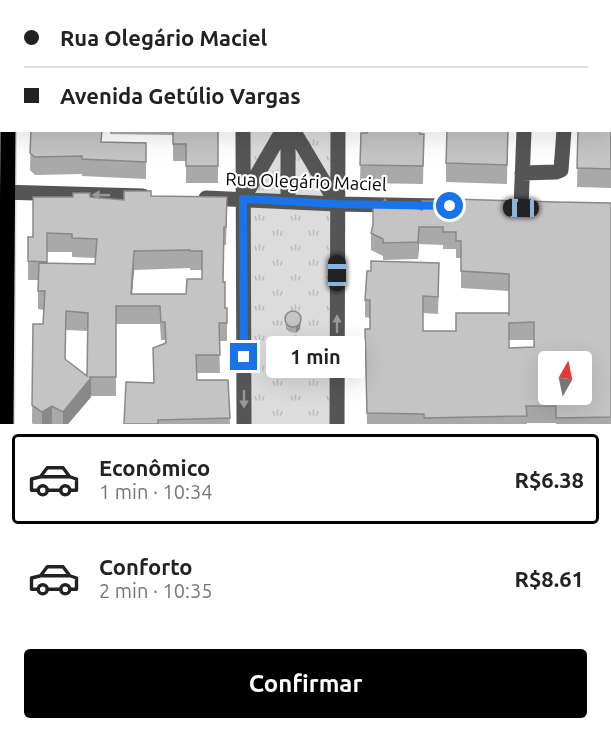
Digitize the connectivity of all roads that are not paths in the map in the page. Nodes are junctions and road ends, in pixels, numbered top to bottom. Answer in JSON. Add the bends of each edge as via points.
{"nodes":[{"id":1,"x":8,"y":132,"type":"edge"},
{"id":2,"x":243,"y":132,"type":"edge"},
{"id":3,"x":282,"y":132,"type":"edge"},
{"id":4,"x":288,"y":132,"type":"edge"},
{"id":5,"x":294,"y":132,"type":"edge"},
{"id":6,"x":338,"y":132,"type":"edge"},
{"id":7,"x":524,"y":132,"type":"edge"},
{"id":8,"x":564,"y":132,"type":"edge"},
{"id":9,"x":522,"y":172,"type":"junction"},
{"id":10,"x":4,"y":192,"type":"edge"},
{"id":11,"x":160,"y":196,"type":"edge"},
{"id":12,"x":196,"y":197,"type":"edge"},
{"id":13,"x":243,"y":199,"type":"junction"},
{"id":14,"x":288,"y":201,"type":"junction"},
{"id":15,"x":337,"y":204,"type":"junction"},
{"id":16,"x":450,"y":206,"type":"edge"},
{"id":17,"x":521,"y":208,"type":"edge"},
{"id":18,"x":6,"y":424,"type":"edge"},
{"id":19,"x":244,"y":424,"type":"edge"},
{"id":20,"x":337,"y":424,"type":"edge"}],
"edges":[{"from":1,"to":10,"type":"main road"},
{"from":2,"to":13,"type":"street"},
{"from":3,"to":13,"type":"street"},
{"from":4,"to":14,"type":"street"},
{"from":5,"to":15,"type":"street"},
{"from":6,"to":15,"type":"street"},
{"from":7,"to":9,"type":"street"},
{"from":8,"to":9,"type":"street","via":[[561,170]]},
{"from":9,"to":17,"type":"street"},
{"from":11,"to":10,"type":"street","one_way":true},
{"from":10,"to":18,"type":"main road"},
{"from":12,"to":13,"type":"street","name":"Rua Olegário Maciel"},
{"from":13,"to":14,"type":"street","name":"Rua Olegário Maciel"},
{"from":13,"to":19,"type":"street","one_way":true},
{"from":14,"to":15,"type":"street","name":"Rua Olegário Maciel"},
{"from":15,"to":16,"type":"street","name":"Rua Olegário Maciel"},
{"from":20,"to":15,"type":"street","one_way":true}]}
